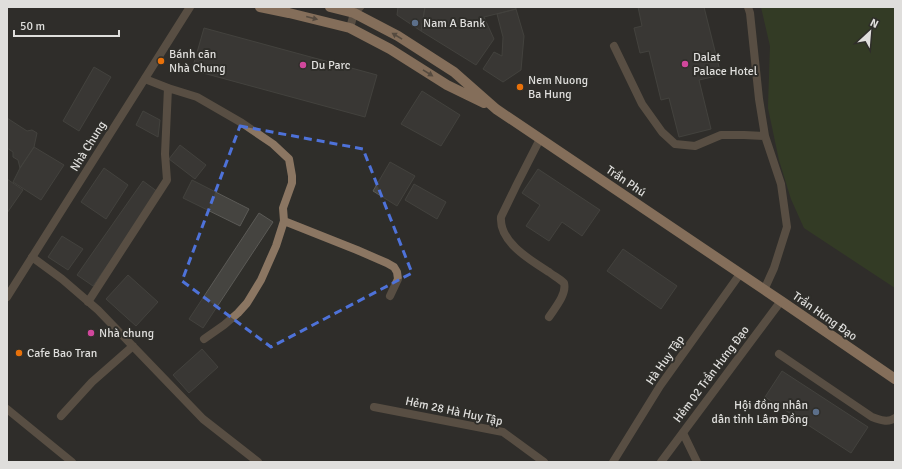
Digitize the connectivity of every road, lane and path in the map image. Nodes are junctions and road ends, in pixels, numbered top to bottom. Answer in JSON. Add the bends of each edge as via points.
{"nodes":[{"id":1,"x":190,"y":7,"type":"edge"},
{"id":2,"x":260,"y":7,"type":"edge"},
{"id":3,"x":330,"y":7,"type":"edge"},
{"id":4,"x":748,"y":7,"type":"edge"},
{"id":5,"x":357,"y":10,"type":"edge"},
{"id":6,"x":350,"y":28,"type":"junction"},
{"id":7,"x":614,"y":46,"type":"dead end"},
{"id":8,"x":145,"y":79,"type":"junction"},
{"id":9,"x":168,"y":88,"type":"junction"},
{"id":10,"x":496,"y":109,"type":"junction"},
{"id":11,"x":765,"y":136,"type":"junction"},
{"id":12,"x":540,"y":139,"type":"junction"},
{"id":13,"x":284,"y":221,"type":"junction"},
{"id":14,"x":32,"y":257,"type":"junction"},
{"id":15,"x":740,"y":274,"type":"junction"},
{"id":16,"x":764,"y":290,"type":"junction"},
{"id":17,"x":390,"y":296,"type":"dead end"},
{"id":18,"x":7,"y":297,"type":"edge"},
{"id":19,"x":781,"y":301,"type":"junction"},
{"id":20,"x":88,"y":302,"type":"junction"},
{"id":21,"x":549,"y":317,"type":"dead end"},
{"id":22,"x":204,"y":340,"type":"dead end"},
{"id":23,"x":133,"y":346,"type":"junction"},
{"id":24,"x":779,"y":354,"type":"dead end"},
{"id":25,"x":895,"y":379,"type":"edge"},
{"id":26,"x":374,"y":407,"type":"dead end"},
{"id":27,"x":7,"y":409,"type":"edge"},
{"id":28,"x":61,"y":416,"type":"dead end"},
{"id":29,"x":895,"y":418,"type":"edge"},
{"id":30,"x":683,"y":433,"type":"junction"},
{"id":31,"x":72,"y":462,"type":"edge"},
{"id":32,"x":258,"y":462,"type":"edge"},
{"id":33,"x":544,"y":462,"type":"edge"},
{"id":34,"x":613,"y":462,"type":"edge"},
{"id":35,"x":661,"y":462,"type":"edge"},
{"id":36,"x":697,"y":462,"type":"edge"}],
"edges":[{"from":1,"to":8,"type":"street","name":"Nhà Chung"},
{"from":2,"to":6,"type":"main road","name":"Trần Phú","one_way":true},
{"from":3,"to":5,"type":"main road","name":"Trần Phú"},
{"from":4,"to":11,"type":"street"},
{"from":5,"to":6,"type":"street"},
{"from":10,"to":5,"type":"main road","name":"Trần Phú","one_way":true,"via":[[454,72]]},
{"from":6,"to":10,"type":"main road","name":"Trần Phú","one_way":true,"via":[[390,49],[447,85]]},
{"from":7,"to":11,"type":"street","via":[[642,104],[662,132],[675,144],[695,146],[721,135]]},
{"from":8,"to":9,"type":"street"},
{"from":8,"to":14,"type":"street","name":"Nhà Chung"},
{"from":9,"to":13,"type":"street","via":[[197,97],[242,123],[273,144],[289,159],[292,183],[283,208]]},
{"from":9,"to":20,"type":"street","via":[[165,154],[167,180]]},
{"from":10,"to":12,"type":"main road","name":"Trần Phú"},
{"from":11,"to":16,"type":"street","via":[[781,184],[787,227]]},
{"from":12,"to":15,"type":"main road","name":"Trần Phú"},
{"from":12,"to":21,"type":"street","via":[[501,222],[506,236],[516,249],[564,283],[564,292]]},
{"from":13,"to":17,"type":"street","via":[[394,267],[398,279]]},
{"from":13,"to":22,"type":"street","via":[[264,273],[247,303]]},
{"from":14,"to":18,"type":"street","name":"Nhà Chung"},
{"from":14,"to":20,"type":"street"},
{"from":15,"to":16,"type":"main road","name":"Trần Hưng Đạo"},
{"from":15,"to":34,"type":"street","name":"Hà Huy Tập","via":[[660,386]]},
{"from":16,"to":19,"type":"main road","name":"Trần Hưng Đạo"},
{"from":19,"to":25,"type":"main road","name":"Trần Hưng Đạo"},
{"from":19,"to":30,"type":"street","name":"Hẻm 02 Trần Hưng Đạo"},
{"from":20,"to":23,"type":"street"},
{"from":23,"to":28,"type":"street","via":[[92,382]]},
{"from":23,"to":32,"type":"street","via":[[203,419]]},
{"from":24,"to":29,"type":"street","via":[[872,417],[888,421]]},
{"from":26,"to":33,"type":"street","name":"Hẻm 28 Hà Huy Tập","via":[[503,432]]},
{"from":27,"to":31,"type":"street"},
{"from":30,"to":35,"type":"street","name":"Hẻm 02 Trần Hưng Đạo"},
{"from":30,"to":36,"type":"street"}]}
